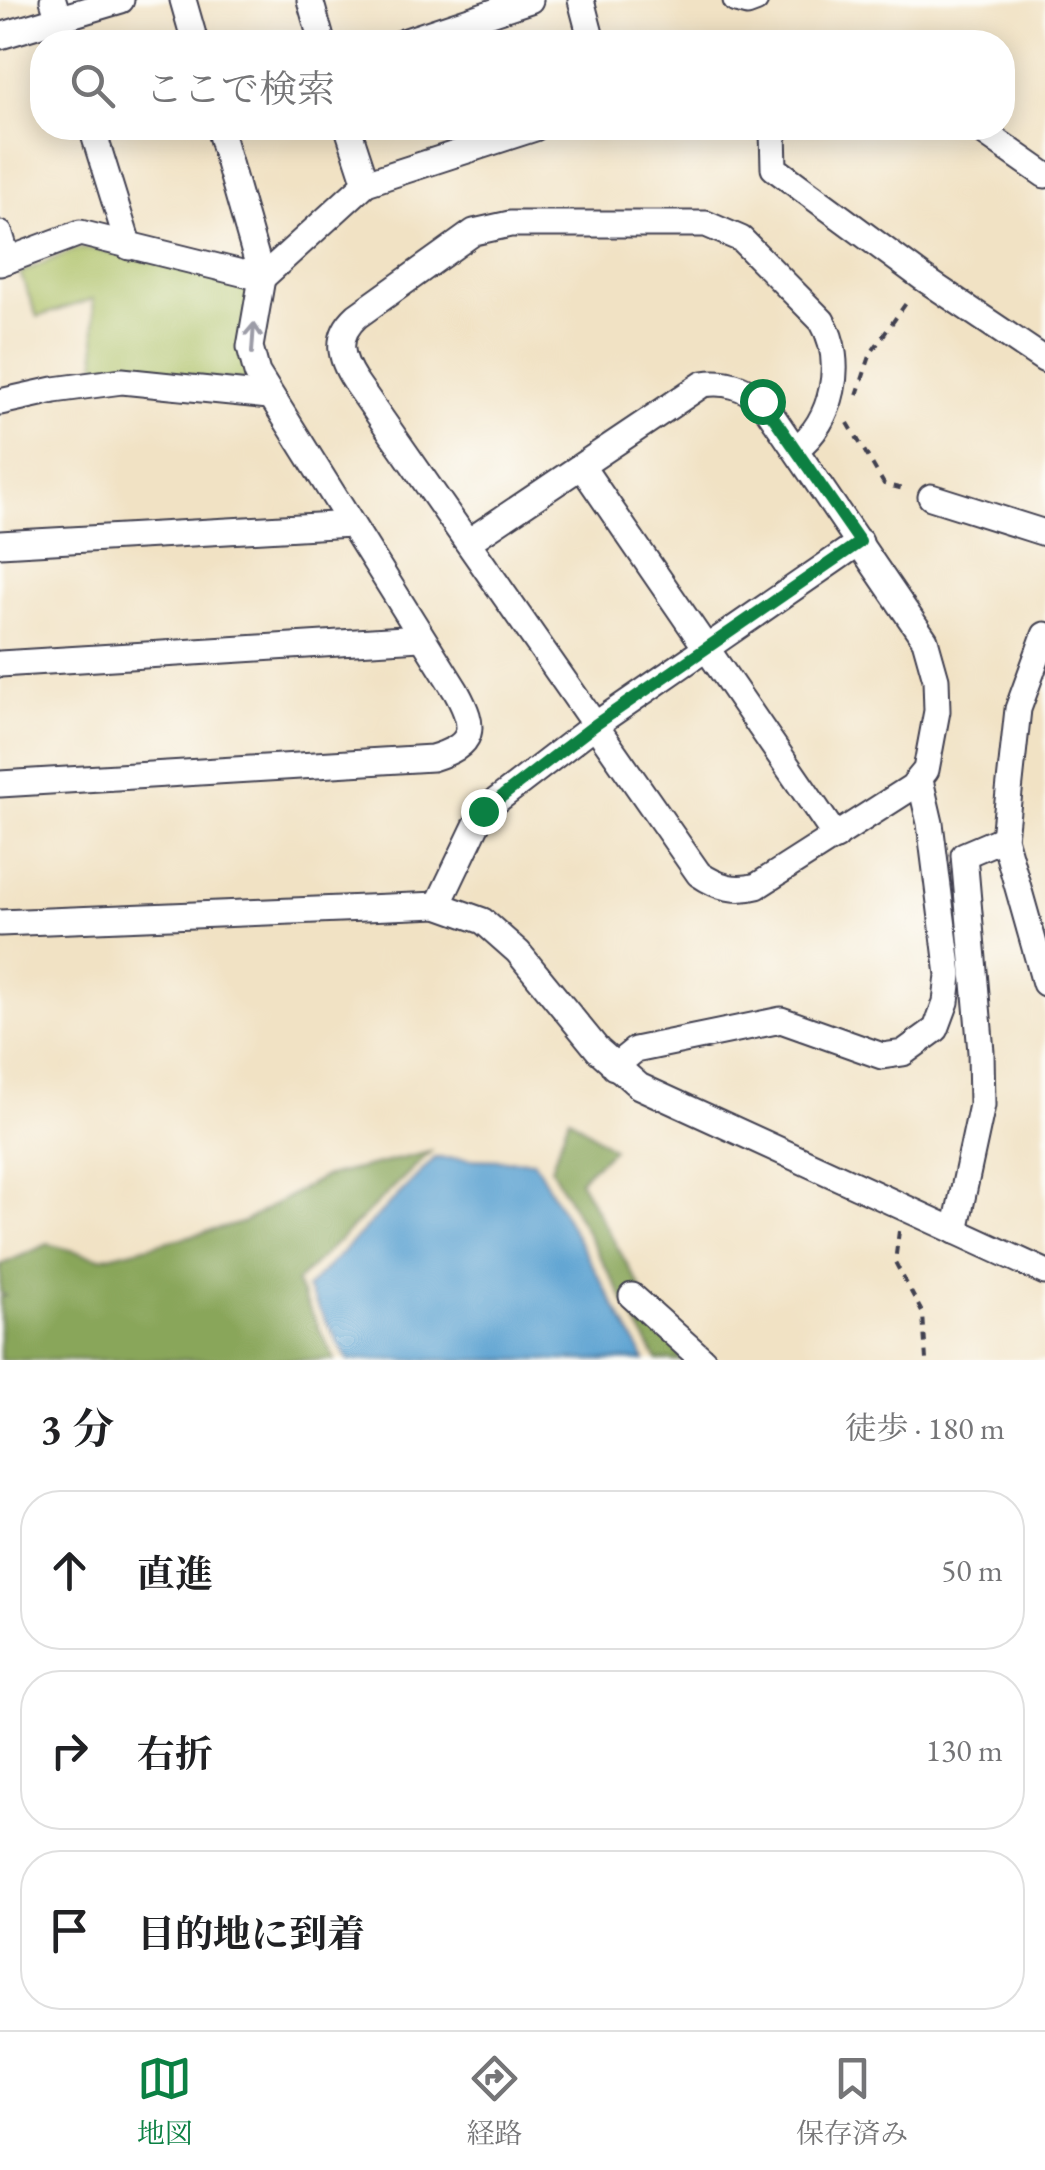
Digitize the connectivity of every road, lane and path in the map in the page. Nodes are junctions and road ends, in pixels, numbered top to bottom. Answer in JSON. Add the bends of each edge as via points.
{"nodes":[{"id":1,"x":121,"y":0,"type":"edge"},
{"id":2,"x":183,"y":0,"type":"edge"},
{"id":3,"x":310,"y":0,"type":"edge"},
{"id":4,"x":530,"y":0,"type":"edge"},
{"id":5,"x":582,"y":0,"type":"edge"},
{"id":6,"x":736,"y":0,"type":"edge"},
{"id":7,"x":755,"y":0,"type":"edge"},
{"id":8,"x":59,"y":21,"type":"edge"},
{"id":9,"x":192,"y":30,"type":"edge"},
{"id":10,"x":319,"y":30,"type":"edge"},
{"id":11,"x":439,"y":30,"type":"edge"},
{"id":12,"x":589,"y":30,"type":"edge"},
{"id":13,"x":0,"y":36,"type":"edge"},
{"id":14,"x":96,"y":140,"type":"edge"},
{"id":15,"x":222,"y":140,"type":"edge"},
{"id":16,"x":352,"y":140,"type":"edge"},
{"id":17,"x":498,"y":140,"type":"edge"},
{"id":18,"x":773,"y":140,"type":"edge"},
{"id":19,"x":995,"y":140,"type":"edge"},
{"id":20,"x":1045,"y":175,"type":"edge"},
{"id":21,"x":366,"y":183,"type":"junction"},
{"id":22,"x":129,"y":247,"type":"junction"},
{"id":23,"x":3,"y":252,"type":"edge"},
{"id":24,"x":262,"y":278,"type":"junction"},
{"id":25,"x":923,"y":278,"type":"junction"},
{"id":26,"x":1045,"y":360,"type":"edge"},
{"id":27,"x":268,"y":396,"type":"junction"},
{"id":28,"x":0,"y":402,"type":"edge"},
{"id":29,"x":796,"y":449,"type":"junction"},
{"id":30,"x":582,"y":466,"type":"junction"},
{"id":31,"x":931,"y":497,"type":"joint"},
{"id":32,"x":351,"y":524,"type":"junction"},
{"id":33,"x":1045,"y":533,"type":"edge"},
{"id":34,"x":468,"y":542,"type":"junction"},
{"id":35,"x":860,"y":542,"type":"junction"},
{"id":36,"x":0,"y":544,"type":"edge"},
{"id":37,"x":1045,"y":635,"type":"edge"},
{"id":38,"x":420,"y":638,"type":"junction"},
{"id":39,"x":705,"y":648,"type":"junction"},
{"id":40,"x":0,"y":664,"type":"edge"},
{"id":41,"x":595,"y":725,"type":"junction"},
{"id":42,"x":920,"y":780,"type":"junction"},
{"id":43,"x":0,"y":784,"type":"edge"},
{"id":44,"x":836,"y":836,"type":"junction"},
{"id":45,"x":1004,"y":838,"type":"junction"},
{"id":46,"x":438,"y":905,"type":"junction"},
{"id":47,"x":0,"y":923,"type":"edge"},
{"id":48,"x":1037,"y":926,"type":"edge"},
{"id":49,"x":1045,"y":983,"type":"edge"},
{"id":50,"x":614,"y":1067,"type":"junction"},
{"id":51,"x":902,"y":1207,"type":"junction"},
{"id":52,"x":955,"y":1231,"type":"junction"},
{"id":53,"x":1045,"y":1272,"type":"edge"},
{"id":54,"x":632,"y":1296,"type":"dead end"},
{"id":55,"x":703,"y":1360,"type":"edge"},
{"id":56,"x":926,"y":1360,"type":"edge"}],
"edges":[{"from":1,"to":8,"type":"street"},
{"from":2,"to":9,"type":"street"},
{"from":3,"to":10,"type":"street"},
{"from":4,"to":11,"type":"street"},
{"from":5,"to":12,"type":"street"},
{"from":6,"to":7,"type":"street"},
{"from":8,"to":13,"type":"street"},
{"from":14,"to":22,"type":"street"},
{"from":15,"to":24,"type":"street"},
{"from":16,"to":21,"type":"street"},
{"from":17,"to":21,"type":"street"},
{"from":18,"to":25,"type":"street","via":[[774,168]]},
{"from":19,"to":20,"type":"street"},
{"from":21,"to":24,"type":"street"},
{"from":22,"to":23,"type":"street","via":[[80,233]]},
{"from":22,"to":24,"type":"street"},
{"from":27,"to":24,"type":"street","one_way":true,"via":[[250,348]]},
{"from":25,"to":26,"type":"street"},
{"from":25,"to":31,"type":"path","via":[[871,353],[847,425],[884,484]]},
{"from":27,"to":28,"type":"street","via":[[122,380]]},
{"from":27,"to":32,"type":"street"},
{"from":29,"to":30,"type":"street","via":[[762,401],[718,382],[687,393]]},
{"from":29,"to":34,"type":"street","via":[[810,438],[828,403],[834,366],[828,331],[740,238],[706,224],[510,224],[474,232],[357,316],[342,335],[340,351]]},
{"from":29,"to":35,"type":"street"},
{"from":30,"to":34,"type":"street"},
{"from":30,"to":39,"type":"street"},
{"from":31,"to":33,"type":"street"},
{"from":32,"to":36,"type":"street"},
{"from":32,"to":38,"type":"street"},
{"from":34,"to":41,"type":"street"},
{"from":35,"to":39,"type":"street"},
{"from":35,"to":42,"type":"street","via":[[930,651],[937,711]]},
{"from":37,"to":45,"type":"street","via":[[1018,709]]},
{"from":38,"to":40,"type":"street"},
{"from":38,"to":43,"type":"street","via":[[467,712],[467,740],[455,751],[432,758]]},
{"from":39,"to":41,"type":"street"},
{"from":39,"to":44,"type":"street"},
{"from":41,"to":44,"type":"street","via":[[699,874],[716,885],[757,886]]},
{"from":41,"to":46,"type":"street","via":[[483,811]]},
{"from":42,"to":44,"type":"street"},
{"from":42,"to":50,"type":"street","via":[[949,974],[936,1028],[903,1053],[882,1056],[781,1020],[635,1050]]},
{"from":45,"to":48,"type":"street"},
{"from":45,"to":52,"type":"street","via":[[964,855],[982,1105]]},
{"from":46,"to":47,"type":"street"},
{"from":46,"to":50,"type":"street","via":[[483,920],[518,952]]},
{"from":48,"to":49,"type":"street"},
{"from":50,"to":51,"type":"street","via":[[638,1086]]},
{"from":51,"to":52,"type":"street"},
{"from":51,"to":56,"type":"path","via":[[895,1262],[923,1314]]},
{"from":52,"to":53,"type":"street"},
{"from":54,"to":55,"type":"street"}]}
